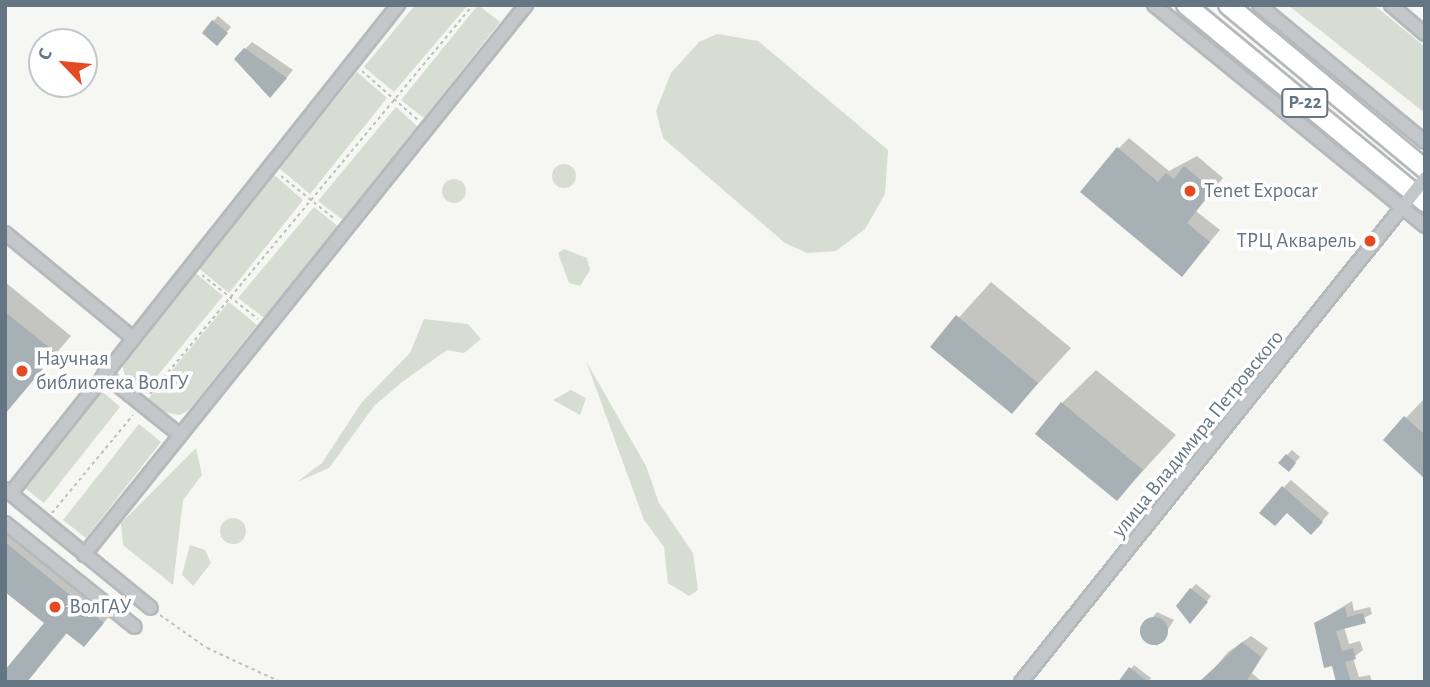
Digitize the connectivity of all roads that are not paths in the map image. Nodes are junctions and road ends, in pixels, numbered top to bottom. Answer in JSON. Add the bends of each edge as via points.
{"nodes":[{"id":1,"x":398,"y":5,"type":"edge"},
{"id":2,"x":526,"y":5,"type":"edge"},
{"id":3,"x":1154,"y":5,"type":"edge"},
{"id":4,"x":1186,"y":5,"type":"edge"},
{"id":5,"x":1228,"y":5,"type":"edge"},
{"id":6,"x":1259,"y":5,"type":"edge"},
{"id":7,"x":1391,"y":5,"type":"edge"},
{"id":8,"x":1425,"y":34,"type":"edge"},
{"id":9,"x":1425,"y":142,"type":"edge"},
{"id":10,"x":1425,"y":169,"type":"edge"},
{"id":11,"x":1425,"y":178,"type":"edge"},
{"id":12,"x":1412,"y":203,"type":"edge"},
{"id":13,"x":1425,"y":226,"type":"edge"},
{"id":14,"x":5,"y":233,"type":"edge"},
{"id":15,"x":132,"y":338,"type":"junction"},
{"id":16,"x":104,"y":374,"type":"junction"},
{"id":17,"x":180,"y":435,"type":"junction"},
{"id":18,"x":8,"y":491,"type":"edge"},
{"id":19,"x":5,"y":523,"type":"edge"},
{"id":20,"x":83,"y":555,"type":"junction"},
{"id":21,"x":151,"y":608,"type":"road end"},
{"id":22,"x":135,"y":627,"type":"dead end"},
{"id":23,"x":1021,"y":682,"type":"edge"}],
"edges":[{"from":1,"to":15,"type":"street"},
{"from":2,"to":17,"type":"street"},
{"from":3,"to":12,"type":"street","number":"Р-22"},
{"from":4,"to":12,"type":"highway","number":"Р-22"},
{"from":5,"to":10,"type":"highway","number":"Р-22"},
{"from":6,"to":9,"type":"street"},
{"from":7,"to":8,"type":"street"},
{"from":11,"to":12,"type":"street","name":"улица Владимира Петровского","bridge":true},
{"from":12,"to":13,"type":"street","number":"Р-22"},
{"from":12,"to":23,"type":"street","name":"улица Владимира Петровского"},
{"from":14,"to":15,"type":"street"},
{"from":15,"to":16,"type":"street"},
{"from":16,"to":17,"type":"street"},
{"from":16,"to":18,"type":"street"},
{"from":17,"to":20,"type":"street"},
{"from":18,"to":20,"type":"street"},
{"from":19,"to":22,"type":"street"},
{"from":20,"to":21,"type":"street"}]}
